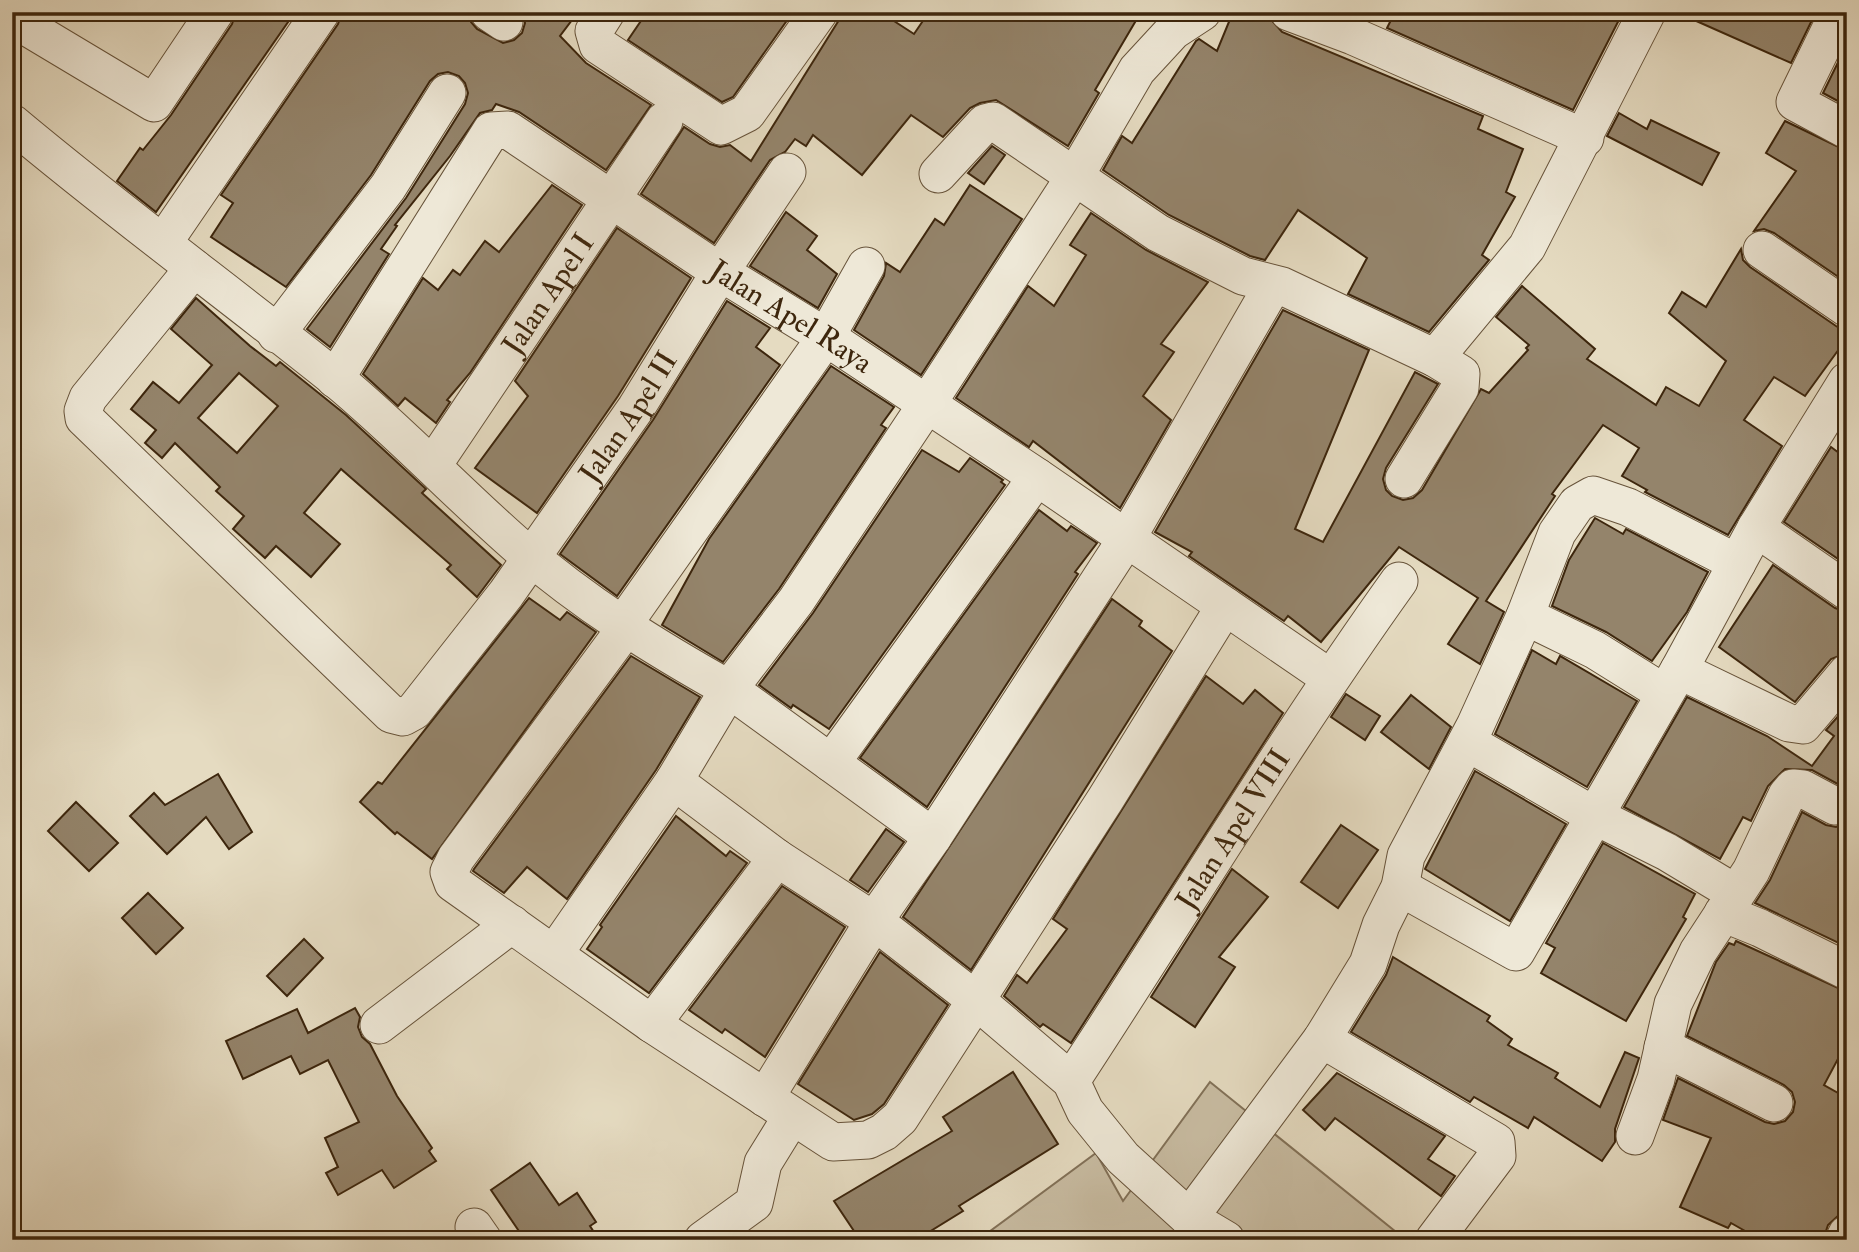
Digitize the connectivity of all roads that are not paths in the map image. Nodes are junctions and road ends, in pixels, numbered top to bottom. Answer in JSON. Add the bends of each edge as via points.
{"nodes":[{"id":1,"x":215,"y":12,"type":"edge"},
{"id":2,"x":321,"y":12,"type":"edge"},
{"id":3,"x":606,"y":12,"type":"edge"},
{"id":4,"x":819,"y":12,"type":"edge"},
{"id":5,"x":1202,"y":12,"type":"edge"},
{"id":6,"x":1289,"y":12,"type":"edge"},
{"id":7,"x":1647,"y":12,"type":"edge"},
{"id":8,"x":1839,"y":12,"type":"edge"},
{"id":9,"x":12,"y":19,"type":"edge"},
{"id":10,"x":447,"y":93,"type":"dead end"},
{"id":11,"x":664,"y":121,"type":"dead end"},
{"id":12,"x":12,"y":124,"type":"edge"},
{"id":13,"x":1847,"y":130,"type":"edge"},
{"id":14,"x":1585,"y":138,"type":"junction"},
{"id":15,"x":787,"y":172,"type":"dead end"},
{"id":16,"x":938,"y":174,"type":"dead end"},
{"id":17,"x":1074,"y":176,"type":"junction"},
{"id":18,"x":610,"y":199,"type":"junction"},
{"id":19,"x":163,"y":243,"type":"junction"},
{"id":20,"x":1762,"y":250,"type":"dead end"},
{"id":21,"x":866,"y":266,"type":"dead end"},
{"id":22,"x":194,"y":268,"type":"junction"},
{"id":23,"x":720,"y":272,"type":"junction"},
{"id":24,"x":1273,"y":285,"type":"junction"},
{"id":25,"x":1847,"y":308,"type":"edge"},
{"id":26,"x":276,"y":334,"type":"junction"},
{"id":27,"x":826,"y":337,"type":"junction"},
{"id":28,"x":1434,"y":358,"type":"junction"},
{"id":29,"x":335,"y":379,"type":"junction"},
{"id":30,"x":1842,"y":397,"type":"edge"},
{"id":31,"x":927,"y":404,"type":"junction"},
{"id":32,"x":433,"y":465,"type":"junction"},
{"id":33,"x":1037,"y":477,"type":"junction"},
{"id":34,"x":1404,"y":479,"type":"dead end"},
{"id":35,"x":1756,"y":528,"type":"junction"},
{"id":36,"x":1127,"y":538,"type":"junction"},
{"id":37,"x":531,"y":557,"type":"junction"},
{"id":38,"x":1737,"y":563,"type":"junction"},
{"id":39,"x":1399,"y":581,"type":"dead end"},
{"id":40,"x":1847,"y":591,"type":"edge"},
{"id":41,"x":1225,"y":606,"type":"junction"},
{"id":42,"x":1525,"y":616,"type":"junction"},
{"id":43,"x":623,"y":628,"type":"junction"},
{"id":44,"x":1847,"y":674,"type":"edge"},
{"id":45,"x":1329,"y":678,"type":"junction"},
{"id":46,"x":1672,"y":681,"type":"junction"},
{"id":47,"x":729,"y":689,"type":"junction"},
{"id":48,"x":1466,"y":742,"type":"junction"},
{"id":49,"x":831,"y":763,"type":"junction"},
{"id":50,"x":674,"y":781,"type":"junction"},
{"id":51,"x":1835,"y":806,"type":"dead end"},
{"id":52,"x":1593,"y":815,"type":"junction"},
{"id":53,"x":933,"y":837,"type":"junction"},
{"id":54,"x":777,"y":858,"type":"junction"},
{"id":55,"x":1400,"y":887,"type":"junction"},
{"id":56,"x":1729,"y":903,"type":"junction"},
{"id":57,"x":874,"y":921,"type":"junction"},
{"id":58,"x":512,"y":924,"type":"junction"},
{"id":59,"x":554,"y":954,"type":"junction"},
{"id":60,"x":1847,"y":971,"type":"edge"},
{"id":61,"x":977,"y":1001,"type":"junction"},
{"id":62,"x":652,"y":1024,"type":"junction"},
{"id":63,"x":379,"y":1025,"type":"dead end"},
{"id":64,"x":1322,"y":1039,"type":"junction"},
{"id":65,"x":1663,"y":1047,"type":"junction"},
{"id":66,"x":1071,"y":1081,"type":"junction"},
{"id":67,"x":1774,"y":1103,"type":"dead end"},
{"id":68,"x":779,"y":1107,"type":"junction"},
{"id":69,"x":1635,"y":1136,"type":"dead end"},
{"id":70,"x":1189,"y":1218,"type":"junction"},
{"id":71,"x":1847,"y":1234,"type":"edge"},
{"id":72,"x":703,"y":1240,"type":"edge"},
{"id":73,"x":1226,"y":1240,"type":"edge"},
{"id":74,"x":1434,"y":1240,"type":"edge"},
{"id":75,"x":1844,"y":1240,"type":"edge"}],
"edges":[{"from":1,"to":9,"type":"street","via":[[154,103]]},
{"from":2,"to":19,"type":"street"},
{"from":3,"to":4,"type":"street","via":[[594,31],[598,45],[721,127],[747,113]]},
{"from":5,"to":17,"type":"street","via":[[1173,31],[1138,70]]},
{"from":6,"to":14,"type":"street"},
{"from":7,"to":14,"type":"street"},
{"from":8,"to":13,"type":"street","via":[[1795,102]]},
{"from":10,"to":26,"type":"street","via":[[388,187]]},
{"from":11,"to":18,"type":"street","name":"Jalan Apel I"},
{"from":12,"to":19,"type":"street"},
{"from":14,"to":28,"type":"street","via":[[1527,247]]},
{"from":15,"to":23,"type":"street","name":"Jalan Apel II"},
{"from":16,"to":17,"type":"street","via":[[989,121]]},
{"from":17,"to":24,"type":"street","via":[[1158,233],[1243,276]]},
{"from":17,"to":31,"type":"street"},
{"from":18,"to":23,"type":"street","name":"Jalan Apel Raya"},
{"from":18,"to":29,"type":"street","name":"Jalan Apel Raya","via":[[508,130],[491,131]]},
{"from":18,"to":32,"type":"street","name":"Jalan Apel I"},
{"from":19,"to":22,"type":"street"},
{"from":20,"to":25,"type":"street"},
{"from":21,"to":27,"type":"street"},
{"from":22,"to":26,"type":"street"},
{"from":22,"to":37,"type":"street","name":"Jalan Apel II","via":[[88,398],[84,418],[391,714],[403,717],[414,711]]},
{"from":23,"to":27,"type":"street","name":"Jalan Apel Raya"},
{"from":23,"to":37,"type":"street","name":"Jalan Apel II","via":[[636,408]]},
{"from":24,"to":28,"type":"street"},
{"from":24,"to":36,"type":"street"},
{"from":26,"to":29,"type":"street"},
{"from":27,"to":31,"type":"street","name":"Jalan Apel Raya"},
{"from":27,"to":43,"type":"street"},
{"from":28,"to":34,"type":"street","via":[[1461,374],[1460,388]]},
{"from":29,"to":32,"type":"street"},
{"from":30,"to":35,"type":"street"},
{"from":31,"to":33,"type":"street","name":"Jalan Apel Raya"},
{"from":31,"to":47,"type":"street","via":[[796,601]]},
{"from":32,"to":37,"type":"street"},
{"from":33,"to":36,"type":"street","name":"Jalan Apel Raya"},
{"from":33,"to":49,"type":"street"},
{"from":35,"to":38,"type":"street"},
{"from":35,"to":40,"type":"street"},
{"from":36,"to":41,"type":"street","name":"Jalan Apel Raya"},
{"from":36,"to":53,"type":"street"},
{"from":37,"to":43,"type":"street"},
{"from":38,"to":42,"type":"street","via":[[1628,507],[1593,495],[1577,503],[1557,533]]},
{"from":38,"to":46,"type":"street"},
{"from":39,"to":45,"type":"street","name":"Jalan Apel VIII"},
{"from":41,"to":45,"type":"street","name":"Jalan Apel Raya"},
{"from":41,"to":61,"type":"street"},
{"from":42,"to":46,"type":"street"},
{"from":42,"to":48,"type":"street"},
{"from":43,"to":47,"type":"street"},
{"from":43,"to":58,"type":"street","via":[[449,872],[466,895]]},
{"from":44,"to":46,"type":"street","via":[[1803,725]]},
{"from":45,"to":66,"type":"street","name":"Jalan Apel VIII"},
{"from":46,"to":52,"type":"street"},
{"from":47,"to":49,"type":"street"},
{"from":47,"to":50,"type":"street"},
{"from":48,"to":52,"type":"street"},
{"from":48,"to":55,"type":"street","via":[[1405,856]]},
{"from":49,"to":53,"type":"street"},
{"from":50,"to":54,"type":"street"},
{"from":50,"to":59,"type":"street"},
{"from":51,"to":56,"type":"street","via":[[1793,788],[1751,871]]},
{"from":52,"to":55,"type":"street","via":[[1516,952]]},
{"from":52,"to":56,"type":"street","via":[[1667,852]]},
{"from":53,"to":57,"type":"street"},
{"from":54,"to":57,"type":"street"},
{"from":54,"to":62,"type":"street"},
{"from":55,"to":64,"type":"street","via":[[1368,964]]},
{"from":56,"to":60,"type":"street","via":[[1760,928]]},
{"from":56,"to":65,"type":"street","via":[[1673,1004]]},
{"from":57,"to":61,"type":"street"},
{"from":57,"to":68,"type":"street"},
{"from":58,"to":59,"type":"street"},
{"from":58,"to":63,"type":"street"},
{"from":59,"to":62,"type":"street"},
{"from":61,"to":66,"type":"street"},
{"from":61,"to":68,"type":"street","via":[[900,1118],[884,1132],[868,1140],[833,1142]]},
{"from":62,"to":68,"type":"street"},
{"from":64,"to":70,"type":"street"},
{"from":64,"to":74,"type":"street","via":[[1496,1142],[1497,1156]]},
{"from":65,"to":67,"type":"street"},
{"from":65,"to":69,"type":"street"},
{"from":66,"to":70,"type":"street","via":[[1103,1135]]},
{"from":68,"to":72,"type":"street","via":[[754,1203]]},
{"from":70,"to":73,"type":"street"},
{"from":71,"to":75,"type":"street"}]}
